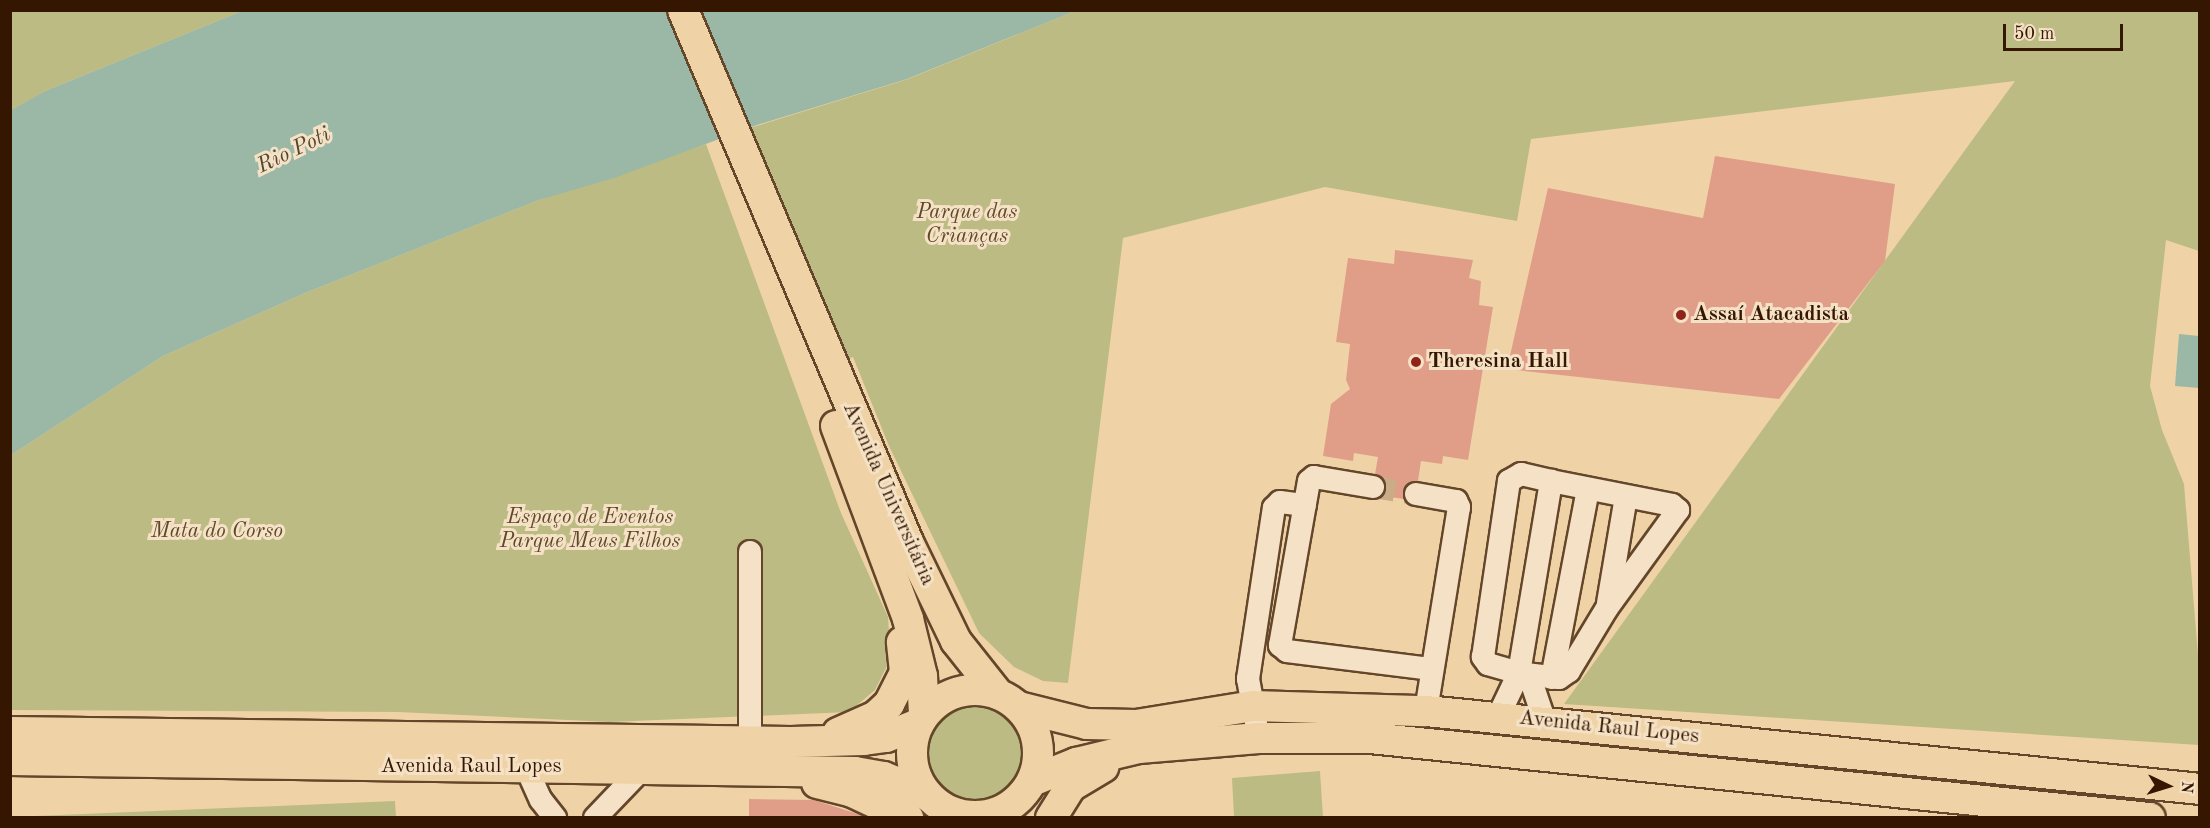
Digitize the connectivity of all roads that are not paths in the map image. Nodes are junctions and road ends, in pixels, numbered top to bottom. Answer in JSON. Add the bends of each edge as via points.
{"nodes":[{"id":1,"x":670,"y":10,"type":"edge"},
{"id":2,"x":683,"y":10,"type":"edge"},
{"id":3,"x":791,"y":286,"type":"junction"},
{"id":4,"x":1551,"y":481,"type":"junction"},
{"id":5,"x":1373,"y":487,"type":"tunnel mouth"},
{"id":6,"x":1588,"y":490,"type":"junction"},
{"id":7,"x":1416,"y":494,"type":"tunnel mouth"},
{"id":8,"x":1626,"y":496,"type":"junction"},
{"id":9,"x":1305,"y":505,"type":"junction"},
{"id":10,"x":750,"y":552,"type":"dead end"},
{"id":11,"x":889,"y":569,"type":"junction"},
{"id":12,"x":1607,"y":608,"type":"junction"},
{"id":13,"x":1432,"y":669,"type":"junction"},
{"id":14,"x":1524,"y":674,"type":"junction"},
{"id":15,"x":1552,"y":678,"type":"junction"},
{"id":16,"x":1009,"y":700,"type":"junction"},
{"id":17,"x":1253,"y":706,"type":"junction"},
{"id":18,"x":1426,"y":711,"type":"junction"},
{"id":19,"x":1498,"y":717,"type":"junction"},
{"id":20,"x":921,"y":718,"type":"junction"},
{"id":21,"x":1545,"y":722,"type":"junction"},
{"id":22,"x":10,"y":732,"type":"edge"},
{"id":23,"x":1704,"y":737,"type":"junction"},
{"id":24,"x":1259,"y":738,"type":"junction"},
{"id":25,"x":750,"y":740,"type":"junction"},
{"id":26,"x":792,"y":742,"type":"junction"},
{"id":27,"x":1175,"y":746,"type":"junction"},
{"id":28,"x":440,"y":751,"type":"junction"},
{"id":29,"x":10,"y":760,"type":"edge"},
{"id":30,"x":643,"y":768,"type":"junction"},
{"id":31,"x":735,"y":769,"type":"junction"},
{"id":32,"x":1683,"y":769,"type":"junction"},
{"id":33,"x":531,"y":779,"type":"junction"},
{"id":34,"x":2199,"y":789,"type":"edge"},
{"id":35,"x":927,"y":795,"type":"junction"},
{"id":36,"x":1029,"y":797,"type":"edge"},
{"id":37,"x":956,"y":816,"type":"edge"},
{"id":38,"x":555,"y":818,"type":"edge"},
{"id":39,"x":595,"y":818,"type":"edge"},
{"id":40,"x":908,"y":818,"type":"edge"},
{"id":41,"x":1051,"y":818,"type":"edge"},
{"id":42,"x":2150,"y":818,"type":"edge"}],
"edges":[{"from":1,"to":3,"type":"main road"},
{"from":2,"to":3,"type":"main road"},
{"from":3,"to":11,"type":"main road","name":"Avenida Universitária"},
{"from":3,"to":16,"type":"main road","name":"Avenida Universitária","via":[[956,641]]},
{"from":4,"to":6,"type":"street"},
{"from":4,"to":14,"type":"street"},
{"from":4,"to":14,"type":"street","via":[[1521,474],[1509,481],[1483,657],[1488,664]]},
{"from":5,"to":9,"type":"street","via":[[1314,477],[1309,480]]},
{"from":6,"to":8,"type":"street"},
{"from":6,"to":15,"type":"street"},
{"from":7,"to":13,"type":"street","via":[[1456,501],[1459,507]]},
{"from":8,"to":12,"type":"street"},
{"from":8,"to":12,"type":"street","via":[[1672,505],[1678,516]]},
{"from":9,"to":13,"type":"street","via":[[1279,638],[1283,649]]},
{"from":9,"to":17,"type":"street","via":[[1281,502],[1274,508],[1248,679]]},
{"from":10,"to":25,"type":"street"},
{"from":11,"to":20,"type":"main road","name":"Avenida Universitária","via":[[916,647]]},
{"from":11,"to":26,"type":"main road","via":[[889,590],[905,657],[905,672],[898,691],[876,716],[859,726]]},
{"from":12,"to":15,"type":"street","via":[[1566,675]]},
{"from":13,"to":18,"type":"street"},
{"from":14,"to":15,"type":"street"},
{"from":14,"to":19,"type":"street"},
{"from":14,"to":21,"type":"street"},
{"from":16,"to":17,"type":"main road","name":"Avenida Raul Lopes","via":[[1087,724],[1136,725]]},
{"from":16,"to":20,"type":"main road","via":[[969,689],[953,693]]},
{"from":16,"to":36,"type":"main road","via":[[1037,737],[1038,760]]},
{"from":17,"to":18,"type":"main road","name":"Avenida Raul Lopes"},
{"from":17,"to":24,"type":"street"},
{"from":18,"to":19,"type":"main road","name":"Avenida Raul Lopes"},
{"from":19,"to":21,"type":"main road","name":"Avenida Raul Lopes"},
{"from":20,"to":26,"type":"main road","name":"Avenida Raul Lopes","via":[[886,737]]},
{"from":20,"to":35,"type":"main road","via":[[911,750],[913,766]]},
{"from":21,"to":23,"type":"main road","name":"Avenida Raul Lopes"},
{"from":22,"to":28,"type":"main road","name":"Avenida Raul Lopes"},
{"from":23,"to":32,"type":"main road","via":[[1700,760]]},
{"from":23,"to":34,"type":"main road","name":"Avenida Raul Lopes"},
{"from":24,"to":27,"type":"main road","name":"Avenida Raul Lopes"},
{"from":24,"to":32,"type":"main road","name":"Avenida Raul Lopes","via":[[1370,738]]},
{"from":25,"to":26,"type":"main road","name":"Avenida Raul Lopes"},
{"from":25,"to":28,"type":"main road","name":"Avenida Raul Lopes"},
{"from":27,"to":36,"type":"main road","name":"Avenida Raul Lopes","via":[[1102,755]]},
{"from":27,"to":41,"type":"main road","via":[[1092,772],[1070,788]]},
{"from":28,"to":29,"type":"main road","name":"Avenida Raul Lopes"},
{"from":28,"to":33,"type":"main road","name":"Avenida Raul Lopes"},
{"from":30,"to":31,"type":"main road","name":"Avenida Raul Lopes"},
{"from":30,"to":33,"type":"main road","name":"Avenida Raul Lopes"},
{"from":30,"to":39,"type":"street"},
{"from":31,"to":35,"type":"main road","name":"Avenida Raul Lopes","via":[[855,772],[884,777]]},
{"from":31,"to":40,"type":"main road","via":[[852,792]]},
{"from":32,"to":42,"type":"main road","name":"Avenida Raul Lopes"},
{"from":33,"to":38,"type":"street"},
{"from":35,"to":37,"type":"main road"},
{"from":36,"to":37,"type":"main road","via":[[993,814]]}]}
